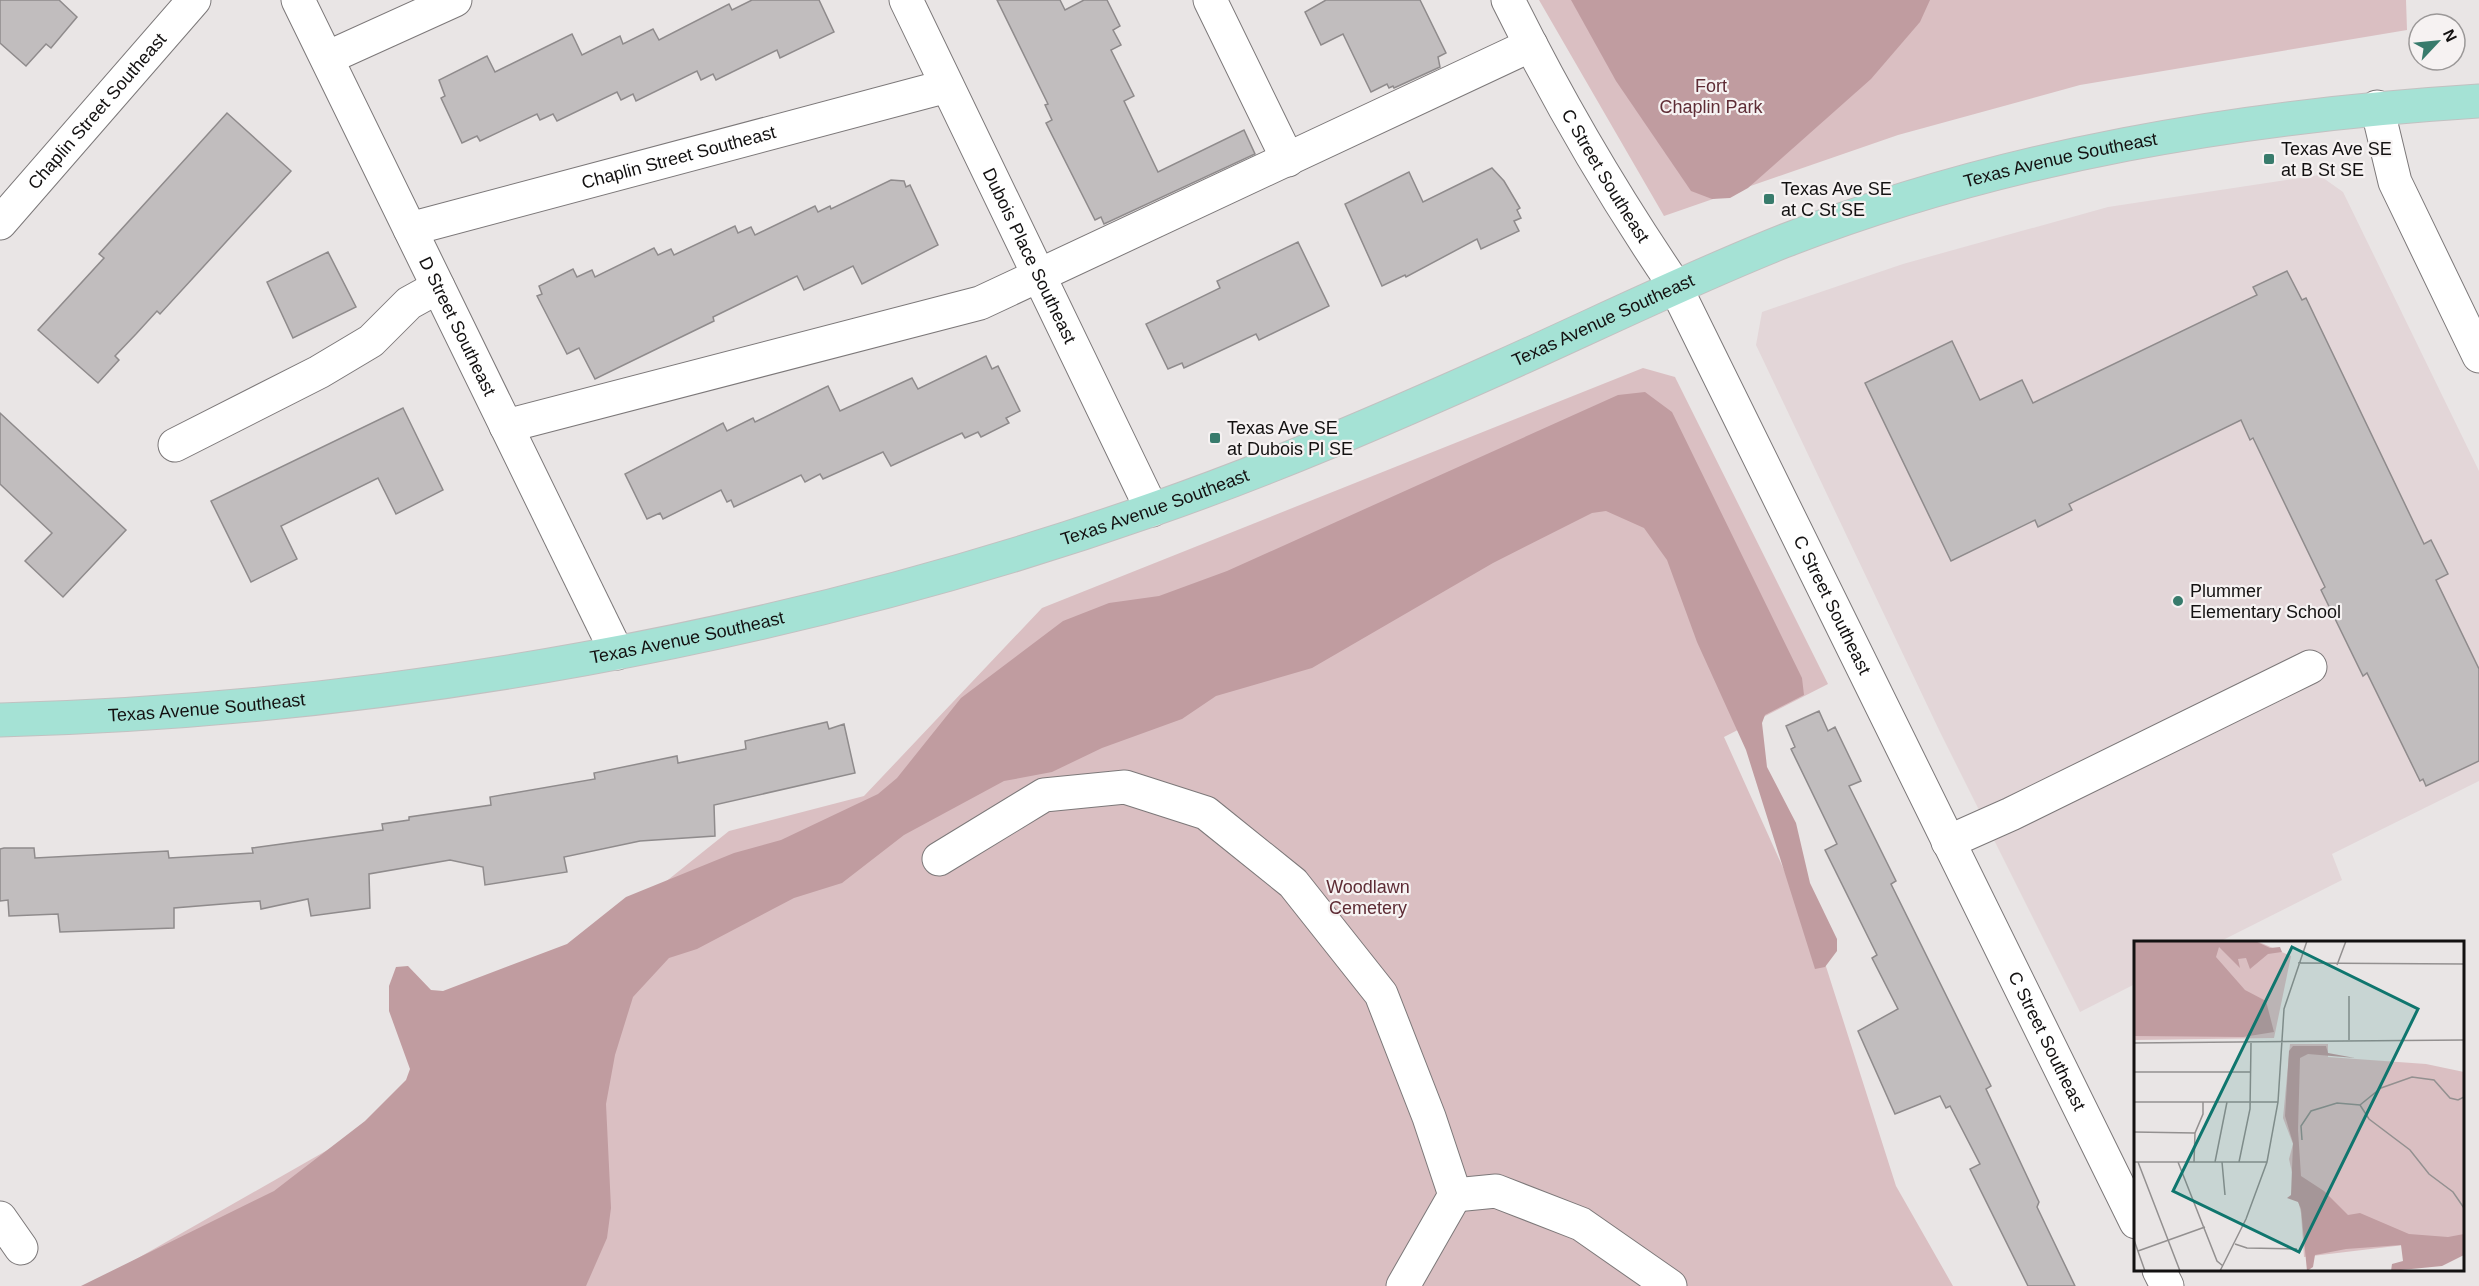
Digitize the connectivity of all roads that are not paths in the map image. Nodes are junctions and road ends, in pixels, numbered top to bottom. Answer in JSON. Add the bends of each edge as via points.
{"nodes":[{"id":1,"x":194,"y":0,"type":"edge"},
{"id":2,"x":298,"y":0,"type":"edge"},
{"id":3,"x":455,"y":0,"type":"edge"},
{"id":4,"x":906,"y":0,"type":"edge"},
{"id":5,"x":1210,"y":0,"type":"edge"},
{"id":6,"x":1508,"y":0,"type":"edge"},
{"id":7,"x":1531,"y":45,"type":"junction"},
{"id":8,"x":327,"y":58,"type":"junction"},
{"id":9,"x":947,"y":86,"type":"junction"},
{"id":10,"x":2479,"y":101,"type":"edge"},
{"id":11,"x":2377,"y":107,"type":"junction"},
{"id":12,"x":1288,"y":160,"type":"junction"},
{"id":13,"x":0,"y":223,"type":"edge"},
{"id":14,"x":410,"y":229,"type":"junction"},
{"id":15,"x":1039,"y":277,"type":"junction"},
{"id":16,"x":1675,"y":286,"type":"junction"},
{"id":17,"x":438,"y":287,"type":"junction"},
{"id":18,"x":2479,"y":356,"type":"edge"},
{"id":19,"x":506,"y":426,"type":"junction"},
{"id":20,"x":175,"y":445,"type":"dead end"},
{"id":21,"x":1152,"y":510,"type":"junction"},
{"id":22,"x":617,"y":653,"type":"junction"},
{"id":23,"x":2310,"y":667,"type":"dead end"},
{"id":24,"x":0,"y":720,"type":"edge"},
{"id":25,"x":1948,"y":842,"type":"junction"},
{"id":26,"x":939,"y":859,"type":"dead end"},
{"id":27,"x":1455,"y":1195,"type":"junction"},
{"id":28,"x":0,"y":1218,"type":"edge"},
{"id":29,"x":2134,"y":1218,"type":"edge"},
{"id":30,"x":21,"y":1248,"type":"dead end"},
{"id":31,"x":2160,"y":1271,"type":"edge"},
{"id":32,"x":1403,"y":1286,"type":"edge"},
{"id":33,"x":1670,"y":1286,"type":"edge"},
{"id":34,"x":2167,"y":1286,"type":"edge"}],
"edges":[{"from":1,"to":13,"type":"street","name":"Chaplin Street Southeast"},
{"from":2,"to":8,"type":"street","name":"D Street Southeast"},
{"from":3,"to":8,"type":"street"},
{"from":4,"to":9,"type":"street","name":"Dubois Place Southeast"},
{"from":5,"to":12,"type":"street"},
{"from":6,"to":7,"type":"street","name":"C Street Southeast"},
{"from":7,"to":12,"type":"street"},
{"from":7,"to":16,"type":"street","name":"C Street Southeast","via":[[1618,201]]},
{"from":8,"to":14,"type":"street","name":"D Street Southeast"},
{"from":9,"to":14,"type":"street","name":"Chaplin Street Southeast"},
{"from":9,"to":15,"type":"street","name":"Dubois Place Southeast"},
{"from":10,"to":11,"type":"main road","name":"Texas Avenue Southeast"},
{"from":11,"to":16,"type":"main road","name":"Texas Avenue Southeast","via":[[2224,126],[2026,166],[1853,216]]},
{"from":11,"to":18,"type":"street","via":[[2395,182]]},
{"from":12,"to":15,"type":"street"},
{"from":14,"to":17,"type":"street","name":"D Street Southeast"},
{"from":15,"to":19,"type":"street","via":[[980,303]]},
{"from":15,"to":21,"type":"street","name":"Dubois Place Southeast"},
{"from":16,"to":21,"type":"main road","name":"Texas Avenue Southeast","via":[[1504,366],[1317,446]]},
{"from":16,"to":25,"type":"street","name":"C Street Southeast"},
{"from":17,"to":19,"type":"street","name":"D Street Southeast"},
{"from":17,"to":20,"type":"street","via":[[409,303],[371,341],[350,354]]},
{"from":19,"to":22,"type":"street","name":"D Street Southeast"},
{"from":21,"to":22,"type":"main road","name":"Texas Avenue Southeast","via":[[914,583],[776,619]]},
{"from":22,"to":24,"type":"main road","name":"Texas Avenue Southeast","via":[[297,701],[209,710]]},
{"from":23,"to":25,"type":"street"},
{"from":25,"to":29,"type":"street","name":"C Street Southeast"},
{"from":26,"to":27,"type":"street","via":[[1044,795],[1125,787],[1206,813],[1293,883],[1381,993]]},
{"from":27,"to":32,"type":"street"},
{"from":27,"to":33,"type":"street","via":[[1496,1191],[1581,1224]]},
{"from":28,"to":30,"type":"street"},
{"from":31,"to":34,"type":"street"}]}
